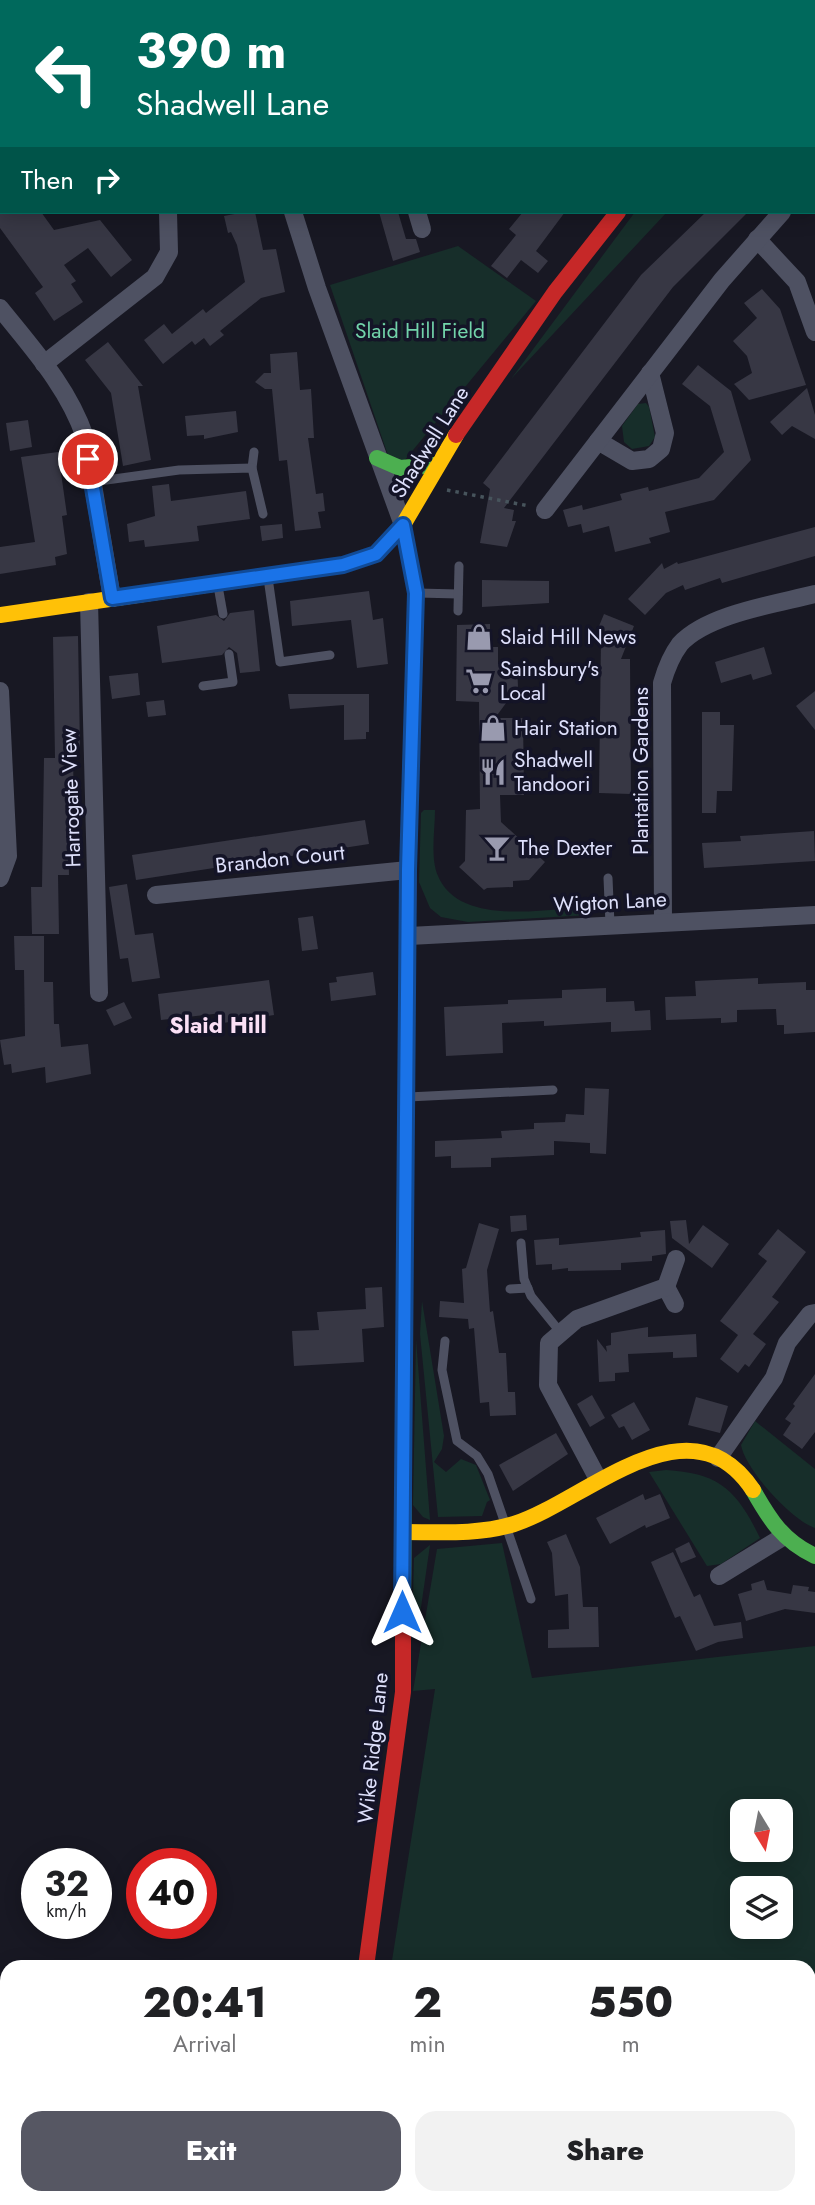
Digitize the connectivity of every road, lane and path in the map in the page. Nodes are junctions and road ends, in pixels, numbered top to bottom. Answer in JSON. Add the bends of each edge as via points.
{"nodes":[{"id":1,"x":168,"y":214,"type":"edge"},
{"id":2,"x":294,"y":214,"type":"edge"},
{"id":3,"x":616,"y":214,"type":"edge"},
{"id":4,"x":780,"y":214,"type":"edge"},
{"id":5,"x":757,"y":239,"type":"junction"},
{"id":6,"x":0,"y":308,"type":"edge"},
{"id":7,"x":815,"y":332,"type":"edge"},
{"id":8,"x":44,"y":364,"type":"junction"},
{"id":9,"x":650,"y":373,"type":"junction"},
{"id":10,"x":598,"y":441,"type":"junction"},
{"id":11,"x":254,"y":452,"type":"dead end"},
{"id":12,"x":377,"y":458,"type":"junction"},
{"id":13,"x":435,"y":465,"type":"junction"},
{"id":14,"x":252,"y":468,"type":"junction"},
{"id":15,"x":426,"y":481,"type":"junction"},
{"id":16,"x":92,"y":482,"type":"junction"},
{"id":17,"x":545,"y":510,"type":"joint"},
{"id":18,"x":263,"y":514,"type":"dead end"},
{"id":19,"x":403,"y":525,"type":"junction"},
{"id":20,"x":459,"y":566,"type":"dead end"},
{"id":21,"x":268,"y":577,"type":"junction"},
{"id":22,"x":218,"y":584,"type":"junction"},
{"id":23,"x":416,"y":593,"type":"junction"},
{"id":24,"x":458,"y":594,"type":"junction"},
{"id":25,"x":815,"y":594,"type":"edge"},
{"id":26,"x":112,"y":598,"type":"junction"},
{"id":27,"x":89,"y":602,"type":"junction"},
{"id":28,"x":458,"y":611,"type":"dead end"},
{"id":29,"x":223,"y":614,"type":"dead end"},
{"id":30,"x":0,"y":615,"type":"edge"},
{"id":31,"x":229,"y":654,"type":"dead end"},
{"id":32,"x":330,"y":655,"type":"dead end"},
{"id":33,"x":204,"y":686,"type":"dead end"},
{"id":34,"x":0,"y":691,"type":"edge"},
{"id":35,"x":408,"y":870,"type":"junction"},
{"id":36,"x":0,"y":878,"type":"edge"},
{"id":37,"x":608,"y":878,"type":"dead end"},
{"id":38,"x":156,"y":895,"type":"dead end"},
{"id":39,"x":815,"y":915,"type":"edge"},
{"id":40,"x":663,"y":921,"type":"junction"},
{"id":41,"x":610,"y":925,"type":"junction"},
{"id":42,"x":408,"y":936,"type":"junction"},
{"id":43,"x":99,"y":993,"type":"dead end"},
{"id":44,"x":553,"y":1090,"type":"dead end"},
{"id":45,"x":408,"y":1097,"type":"junction"},
{"id":46,"x":521,"y":1242,"type":"dead end"},
{"id":47,"x":676,"y":1259,"type":"dead end"},
{"id":48,"x":666,"y":1287,"type":"junction"},
{"id":49,"x":528,"y":1288,"type":"junction"},
{"id":50,"x":510,"y":1289,"type":"dead end"},
{"id":51,"x":675,"y":1304,"type":"dead end"},
{"id":52,"x":815,"y":1312,"type":"edge"},
{"id":53,"x":561,"y":1333,"type":"junction"},
{"id":54,"x":445,"y":1341,"type":"dead end"},
{"id":55,"x":718,"y":1458,"type":"junction"},
{"id":56,"x":598,"y":1479,"type":"junction"},
{"id":57,"x":505,"y":1527,"type":"junction"},
{"id":58,"x":401,"y":1532,"type":"junction"},
{"id":59,"x":781,"y":1538,"type":"junction"},
{"id":60,"x":815,"y":1556,"type":"edge"},
{"id":61,"x":719,"y":1576,"type":"dead end"},
{"id":62,"x":531,"y":1599,"type":"dead end"},
{"id":63,"x":367,"y":1960,"type":"edge"}],
"edges":[{"from":1,"to":8,"type":"street","via":[[169,252],[155,277]]},
{"from":2,"to":12,"type":"street"},
{"from":3,"to":13,"type":"street","name":"Shadwell Lane","via":[[555,292]]},
{"from":4,"to":5,"type":"street"},
{"from":5,"to":7,"type":"street","via":[[796,282]]},
{"from":5,"to":9,"type":"street"},
{"from":6,"to":8,"type":"street"},
{"from":8,"to":16,"type":"street","via":[[79,418]]},
{"from":9,"to":10,"type":"street"},
{"from":9,"to":10,"type":"street","via":[[665,433],[661,449],[649,459],[632,461]]},
{"from":10,"to":17,"type":"street"},
{"from":11,"to":14,"type":"lane"},
{"from":12,"to":13,"type":"street","via":[[400,468]]},
{"from":12,"to":19,"type":"street"},
{"from":13,"to":15,"type":"street","name":"Shadwell Lane"},
{"from":14,"to":16,"type":"lane","via":[[179,470]]},
{"from":14,"to":18,"type":"lane"},
{"from":15,"to":17,"type":"path","via":[[456,493]]},
{"from":15,"to":19,"type":"street","name":"Shadwell Lane"},
{"from":16,"to":26,"type":"street"},
{"from":19,"to":21,"type":"street","name":"Shadwell Lane","via":[[376,554],[343,565]]},
{"from":19,"to":23,"type":"street","name":"Wike Ridge Lane"},
{"from":20,"to":24,"type":"lane"},
{"from":21,"to":22,"type":"street","name":"Shadwell Lane"},
{"from":21,"to":32,"type":"lane","via":[[280,662]]},
{"from":22,"to":26,"type":"street","name":"Shadwell Lane"},
{"from":22,"to":29,"type":"lane"},
{"from":23,"to":24,"type":"lane"},
{"from":23,"to":35,"type":"street","name":"Wike Ridge Lane"},
{"from":24,"to":28,"type":"lane"},
{"from":25,"to":40,"type":"street","name":"Plantation Gardens","via":[[714,622],[695,631],[668,663],[662,683]]},
{"from":26,"to":27,"type":"street","name":"Shadwell Lane"},
{"from":27,"to":30,"type":"street","name":"Shadwell Lane"},
{"from":27,"to":43,"type":"street","name":"Harrogate View"},
{"from":31,"to":33,"type":"lane","via":[[233,682]]},
{"from":34,"to":36,"type":"street","via":[[8,856]]},
{"from":35,"to":38,"type":"street","name":"Brandon Court"},
{"from":35,"to":42,"type":"street","name":"Wike Ridge Lane"},
{"from":37,"to":41,"type":"lane"},
{"from":39,"to":40,"type":"street","name":"Wigton Lane"},
{"from":40,"to":41,"type":"street","name":"Wigton Lane"},
{"from":41,"to":42,"type":"street","name":"Wigton Lane"},
{"from":42,"to":45,"type":"street","name":"Wike Ridge Lane"},
{"from":44,"to":45,"type":"lane"},
{"from":45,"to":58,"type":"street","name":"Wike Ridge Lane"},
{"from":46,"to":49,"type":"lane"},
{"from":47,"to":48,"type":"street"},
{"from":48,"to":51,"type":"street"},
{"from":48,"to":53,"type":"street","via":[[577,1319]]},
{"from":49,"to":50,"type":"lane"},
{"from":49,"to":53,"type":"lane"},
{"from":52,"to":55,"type":"street","via":[[787,1343],[774,1378]]},
{"from":53,"to":56,"type":"street","via":[[549,1343],[548,1385]]},
{"from":54,"to":57,"type":"lane","via":[[442,1370],[457,1441],[477,1456],[488,1474]]},
{"from":55,"to":56,"type":"street","via":[[662,1453]]},
{"from":55,"to":59,"type":"street","via":[[750,1484]]},
{"from":56,"to":57,"type":"street","via":[[560,1503]]},
{"from":57,"to":58,"type":"street"},
{"from":57,"to":62,"type":"lane"},
{"from":58,"to":63,"type":"street","name":"Wike Ridge Lane","via":[[403,1692]]},
{"from":59,"to":60,"type":"street","via":[[798,1551]]},
{"from":59,"to":61,"type":"street"}]}
